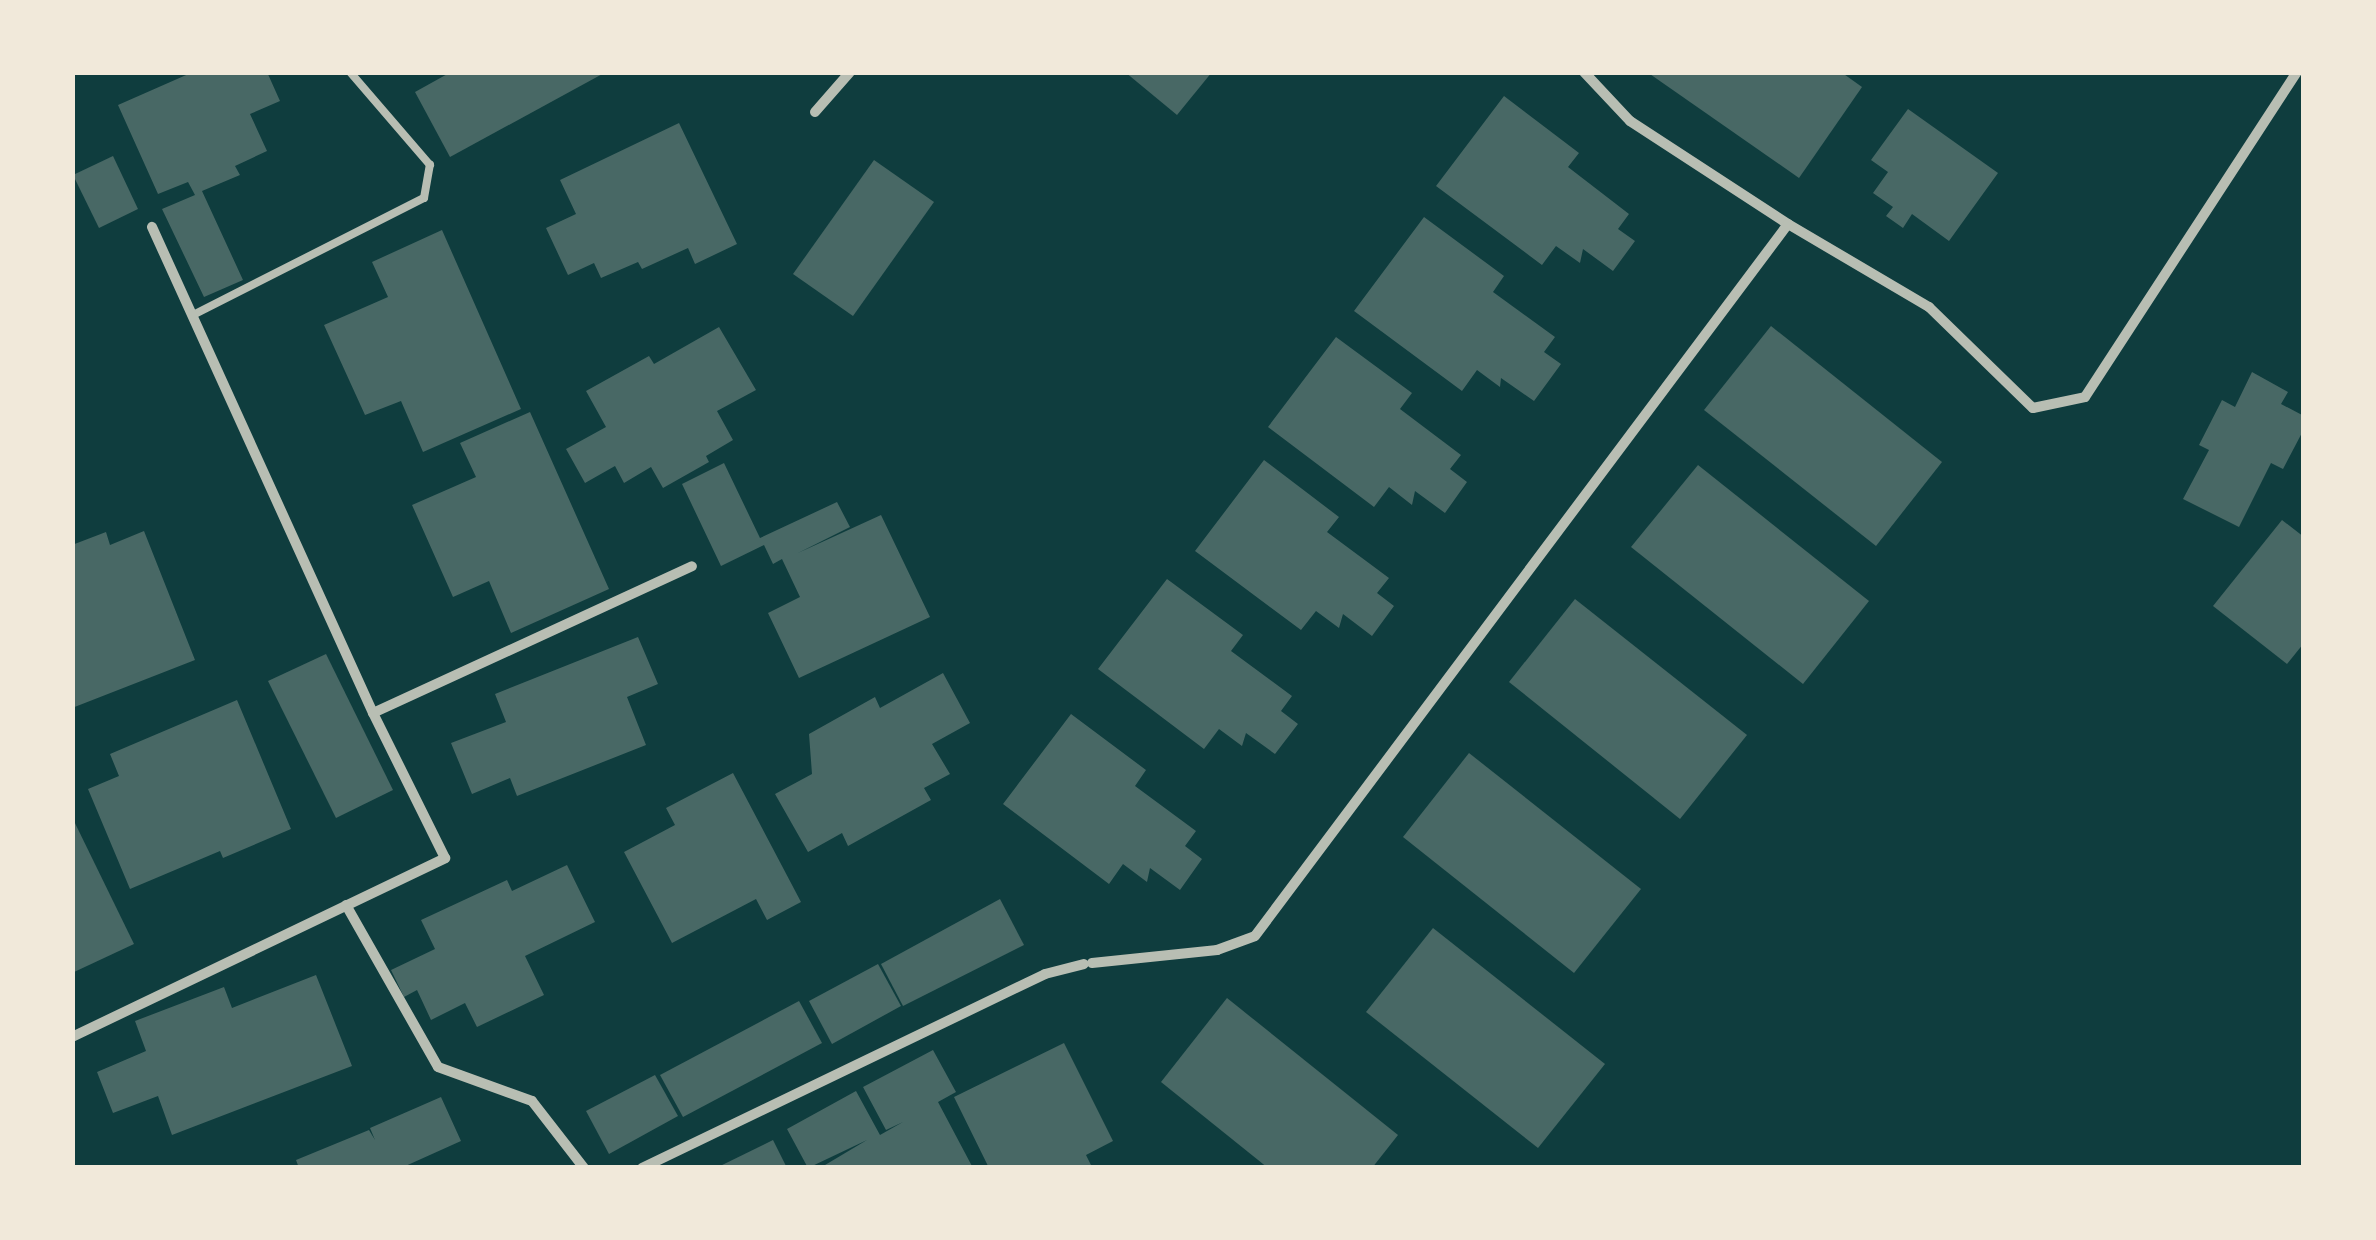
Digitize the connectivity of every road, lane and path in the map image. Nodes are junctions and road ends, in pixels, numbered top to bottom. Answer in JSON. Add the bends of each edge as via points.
{"nodes":[{"id":1,"x":350,"y":72,"type":"edge"},
{"id":2,"x":850,"y":72,"type":"edge"},
{"id":3,"x":1584,"y":72,"type":"edge"},
{"id":4,"x":2296,"y":72,"type":"edge"},
{"id":5,"x":815,"y":112,"type":"dead end"},
{"id":6,"x":1788,"y":224,"type":"junction"},
{"id":7,"x":152,"y":227,"type":"dead end"},
{"id":8,"x":192,"y":316,"type":"junction"},
{"id":9,"x":692,"y":566,"type":"dead end"},
{"id":10,"x":374,"y":713,"type":"junction"},
{"id":11,"x":346,"y":905,"type":"junction"},
{"id":12,"x":72,"y":1036,"type":"edge"},
{"id":13,"x":584,"y":1168,"type":"edge"},
{"id":14,"x":642,"y":1168,"type":"edge"}],
"edges":[{"from":1,"to":8,"type":"lane","via":[[430,165],[424,198]]},
{"from":2,"to":5,"type":"street"},
{"from":3,"to":6,"type":"street","via":[[1630,121]]},
{"from":4,"to":6,"type":"street","via":[[2086,396],[2033,408],[1929,307]]},
{"from":6,"to":14,"type":"street","via":[[1255,936],[1217,950],[1045,974]]},
{"from":7,"to":8,"type":"street"},
{"from":8,"to":10,"type":"street"},
{"from":9,"to":10,"type":"street"},
{"from":10,"to":11,"type":"street","via":[[446,858]]},
{"from":11,"to":12,"type":"street"},
{"from":11,"to":13,"type":"street","via":[[438,1067],[532,1101]]}]}
